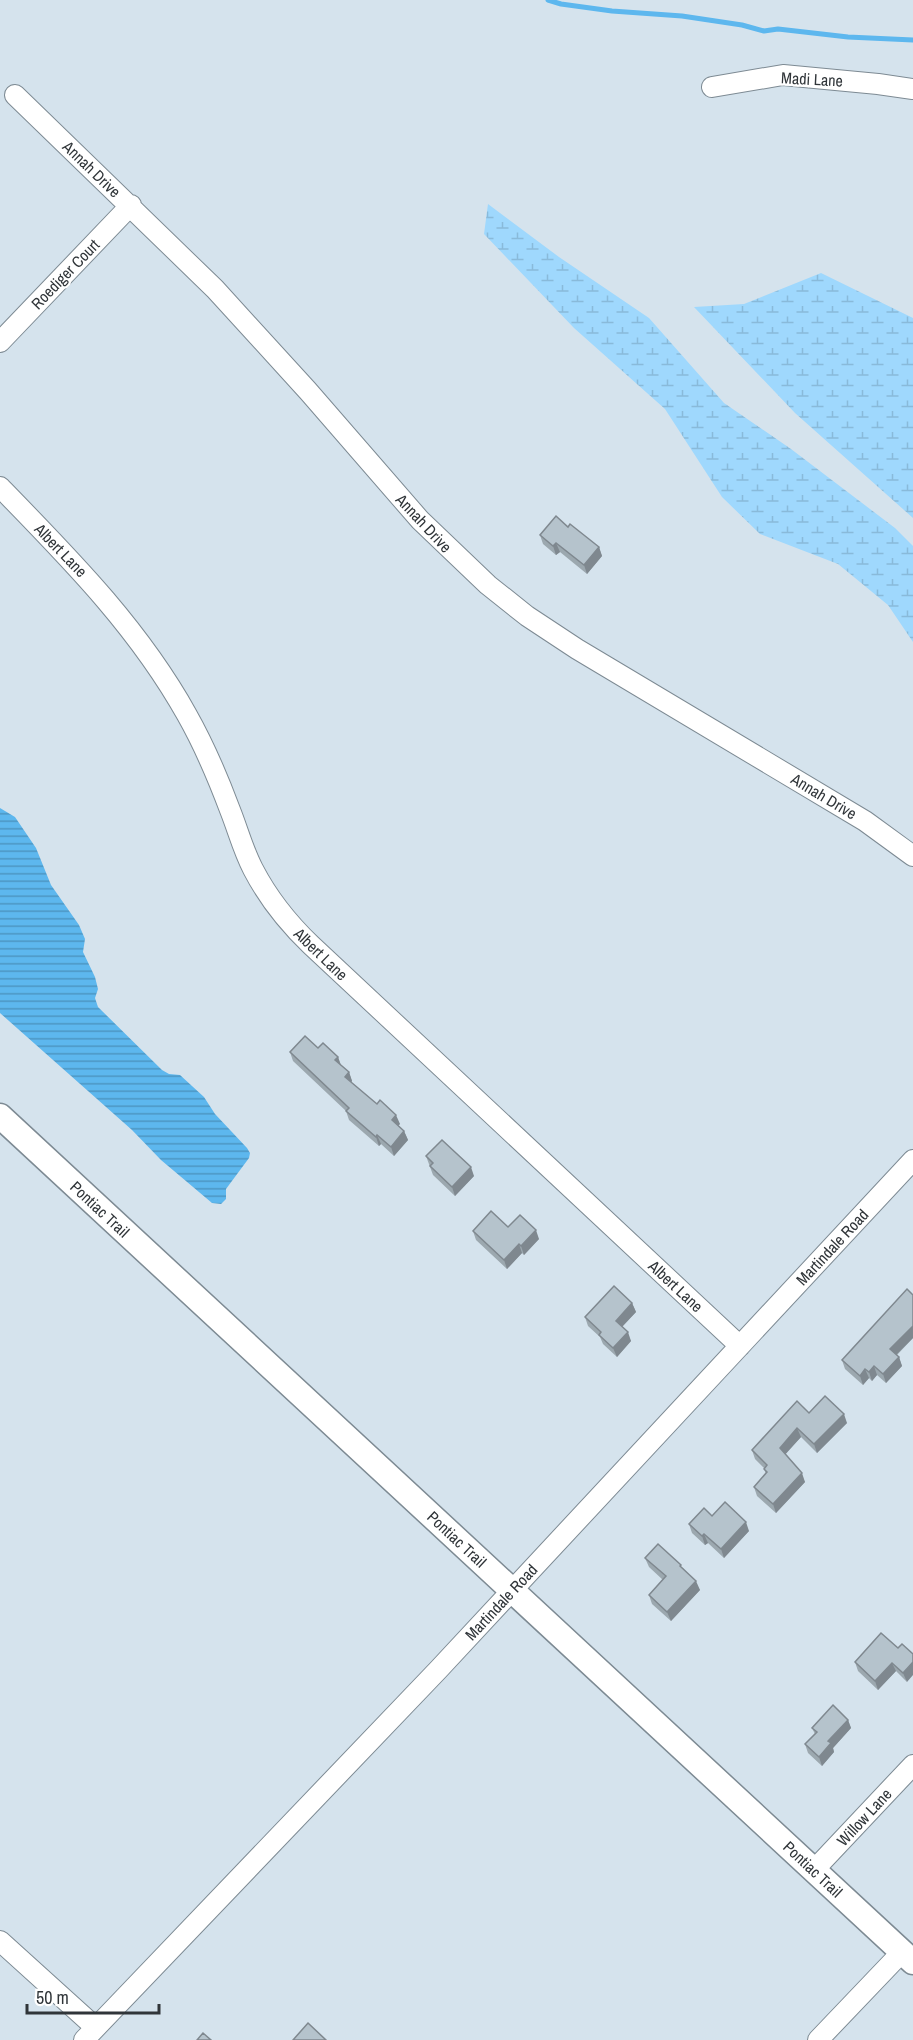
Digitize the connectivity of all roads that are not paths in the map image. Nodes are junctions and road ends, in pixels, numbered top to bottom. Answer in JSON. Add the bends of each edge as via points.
{"nodes":[{"id":1,"x":712,"y":87,"type":"dead end"},
{"id":2,"x":913,"y":89,"type":"edge"},
{"id":3,"x":15,"y":95,"type":"dead end"},
{"id":4,"x":131,"y":206,"type":"junction"},
{"id":5,"x":0,"y":342,"type":"edge"},
{"id":6,"x":0,"y":487,"type":"edge"},
{"id":7,"x":913,"y":855,"type":"edge"},
{"id":8,"x":0,"y":1116,"type":"edge"},
{"id":9,"x":913,"y":1160,"type":"edge"},
{"id":10,"x":740,"y":1346,"type":"junction"},
{"id":11,"x":513,"y":1590,"type":"junction"},
{"id":12,"x":913,"y":1765,"type":"edge"},
{"id":13,"x":814,"y":1870,"type":"junction"},
{"id":14,"x":0,"y":1941,"type":"edge"},
{"id":15,"x":908,"y":1957,"type":"edge"},
{"id":16,"x":90,"y":2034,"type":"edge"},
{"id":17,"x":818,"y":2040,"type":"edge"}],
"edges":[{"from":1,"to":2,"type":"street","name":"Madi Lane","via":[[783,75]]},
{"from":3,"to":4,"type":"street","name":"Annah Drive"},
{"from":4,"to":5,"type":"street","name":"Roediger Court"},
{"from":4,"to":7,"type":"street","name":"Annah Drive","via":[[265,342],[420,520],[488,585],[577,649],[865,821]]},
{"from":6,"to":10,"type":"street","name":"Albert Lane","via":[[100,592],[154,661],[207,755],[254,871],[287,920]]},
{"from":8,"to":11,"type":"main road","name":"Pontiac Trail"},
{"from":9,"to":10,"type":"street","name":"Martindale Road"},
{"from":10,"to":11,"type":"street","name":"Martindale Road"},
{"from":11,"to":13,"type":"main road","name":"Pontiac Trail"},
{"from":11,"to":16,"type":"street","name":"Martindale Road"},
{"from":12,"to":13,"type":"street","name":"Willow Lane"},
{"from":13,"to":15,"type":"main road","name":"Pontiac Trail"},
{"from":14,"to":16,"type":"street"},
{"from":15,"to":17,"type":"street"}]}
